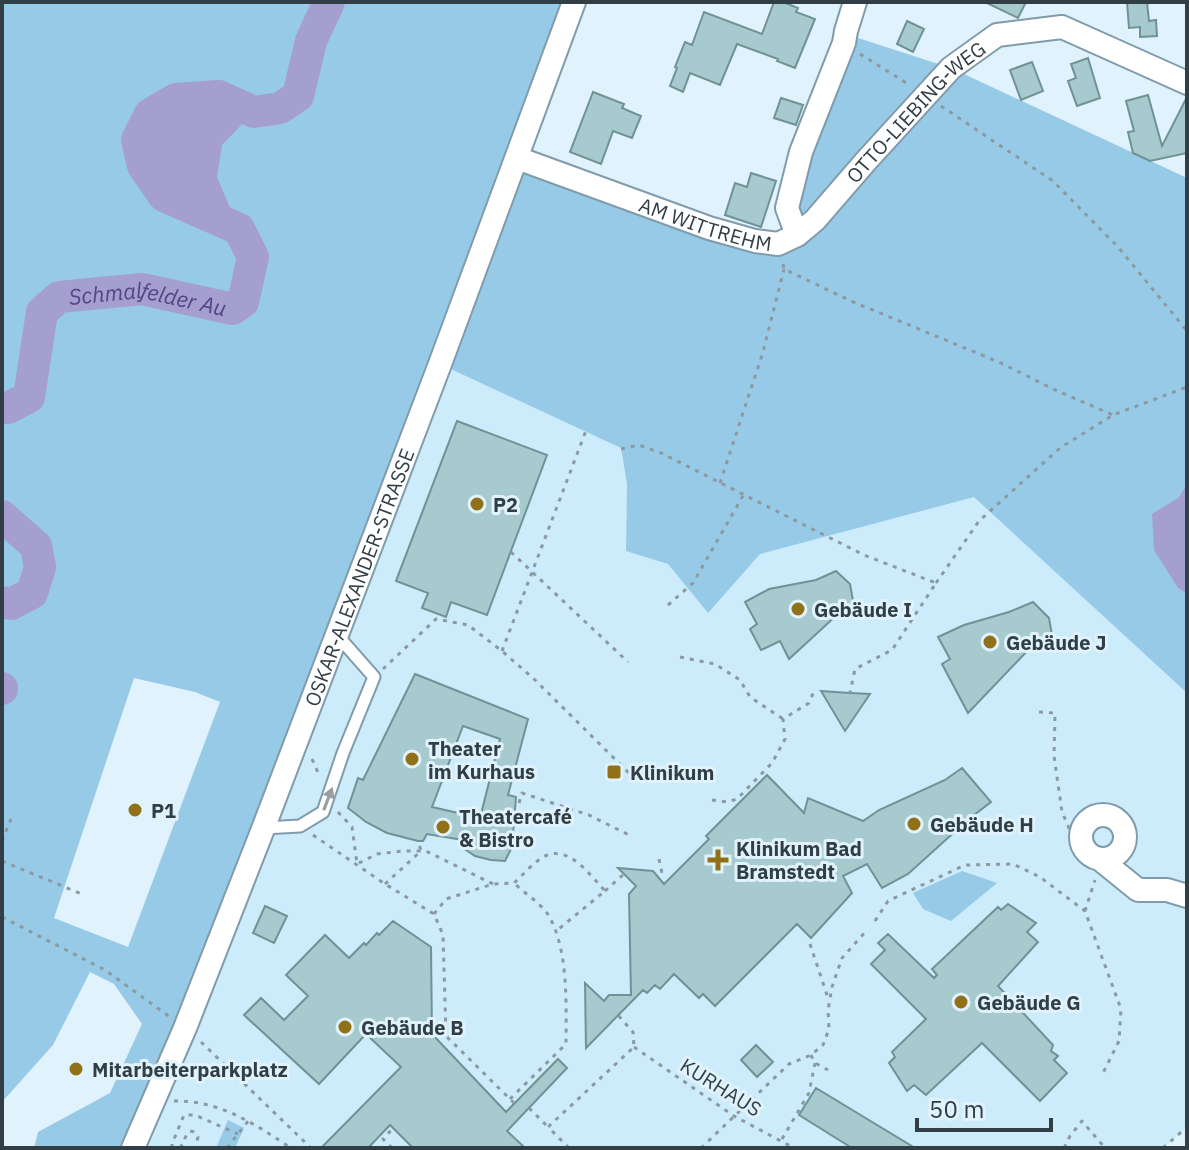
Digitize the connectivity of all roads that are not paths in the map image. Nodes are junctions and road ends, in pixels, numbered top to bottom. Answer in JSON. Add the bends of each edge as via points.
{"nodes":[{"id":1,"x":574,"y":2,"type":"edge"},
{"id":2,"x":855,"y":2,"type":"edge"},
{"id":3,"x":1187,"y":83,"type":"edge"},
{"id":4,"x":517,"y":158,"type":"junction"},
{"id":5,"x":787,"y":239,"type":"junction"},
{"id":6,"x":337,"y":635,"type":"junction"},
{"id":7,"x":263,"y":829,"type":"junction"},
{"id":8,"x":1096,"y":863,"type":"road end"},
{"id":9,"x":1187,"y":896,"type":"edge"},
{"id":10,"x":133,"y":1148,"type":"edge"}],
"edges":[{"from":1,"to":4,"type":"street","name":"OSKAR-ALEXANDER-STRASSE"},
{"from":2,"to":5,"type":"street","name":"AM WITTREHM","via":[[801,152],[787,208]]},
{"from":3,"to":5,"type":"street","name":"OTTO-LIEBING-WEG","via":[[1062,27],[997,35],[951,68],[815,220]]},
{"from":4,"to":5,"type":"street","name":"AM WITTREHM","via":[[709,228],[755,241]]},
{"from":4,"to":6,"type":"street","name":"OSKAR-ALEXANDER-STRASSE"},
{"from":6,"to":7,"type":"street","name":"OSKAR-ALEXANDER-STRASSE"},
{"from":7,"to":6,"type":"lane","one_way":true,"via":[[300,826],[323,812],[329,800],[374,677]]},
{"from":7,"to":10,"type":"street","name":"OSKAR-ALEXANDER-STRASSE"},
{"from":8,"to":9,"type":"street","via":[[1138,890]]}]}
